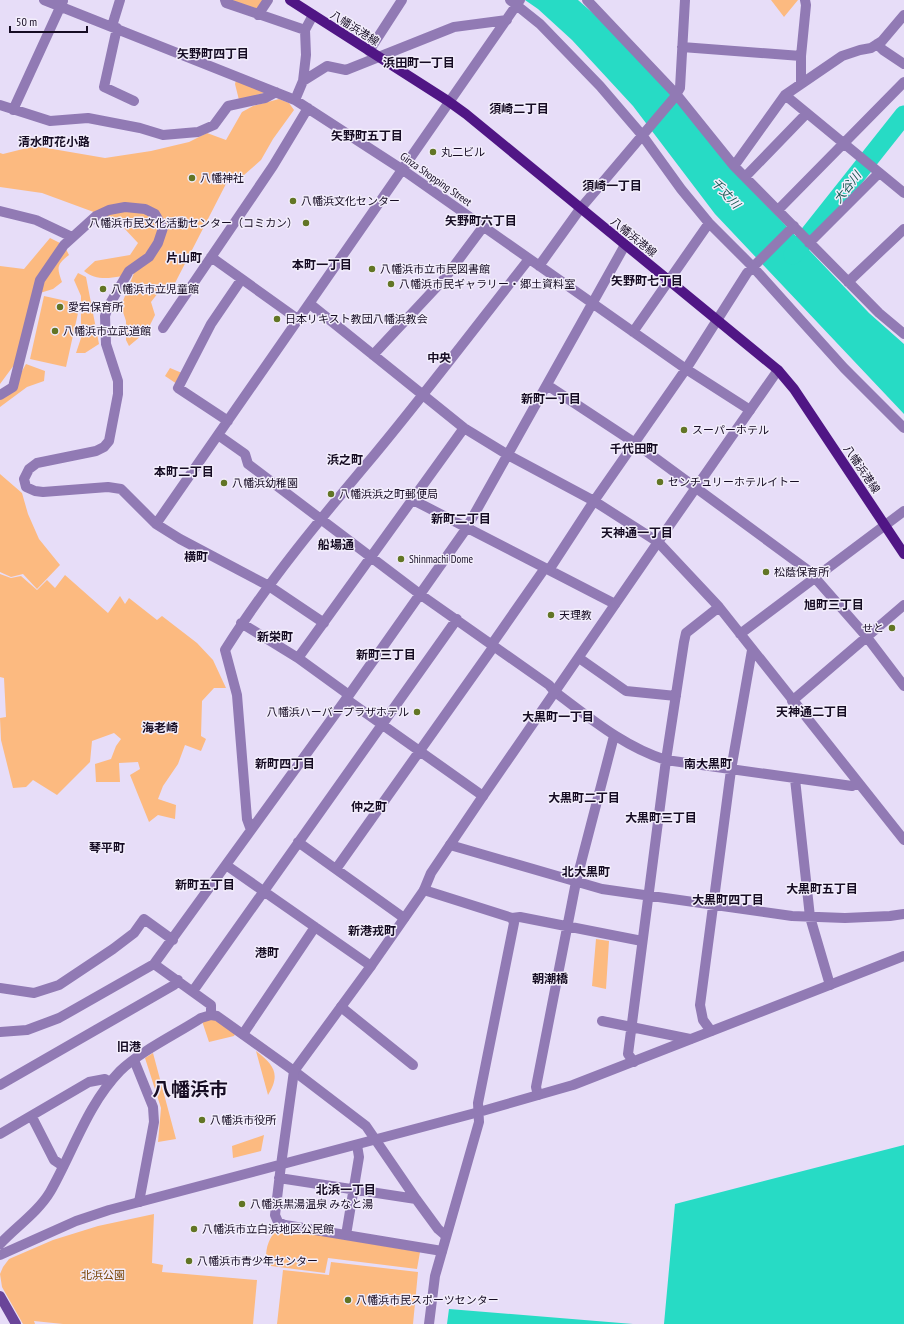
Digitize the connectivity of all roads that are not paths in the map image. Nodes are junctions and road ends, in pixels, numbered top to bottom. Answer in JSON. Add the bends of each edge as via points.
{"nodes":[{"id":1,"x":44,"y":0,"type":"edge"},
{"id":2,"x":120,"y":0,"type":"edge"},
{"id":3,"x":225,"y":0,"type":"edge"},
{"id":4,"x":268,"y":0,"type":"edge"},
{"id":5,"x":290,"y":0,"type":"edge"},
{"id":6,"x":402,"y":0,"type":"edge"},
{"id":7,"x":587,"y":0,"type":"edge"},
{"id":8,"x":685,"y":0,"type":"edge"},
{"id":9,"x":804,"y":0,"type":"edge"},
{"id":10,"x":516,"y":2,"type":"edge"},
{"id":11,"x":62,"y":3,"type":"edge"},
{"id":12,"x":258,"y":15,"type":"junction"},
{"id":13,"x":313,"y":15,"type":"junction"},
{"id":14,"x":904,"y":15,"type":"edge"},
{"id":15,"x":507,"y":20,"type":"junction"},
{"id":16,"x":114,"y":27,"type":"junction"},
{"id":17,"x":305,"y":30,"type":"junction"},
{"id":18,"x":877,"y":44,"type":"junction"},
{"id":19,"x":682,"y":47,"type":"junction"},
{"id":20,"x":369,"y":51,"type":"junction"},
{"id":21,"x":801,"y":56,"type":"junction"},
{"id":22,"x":380,"y":57,"type":"junction"},
{"id":23,"x":904,"y":64,"type":"edge"},
{"id":24,"x":303,"y":81,"type":"junction"},
{"id":25,"x":904,"y":82,"type":"edge"},
{"id":26,"x":801,"y":83,"type":"junction"},
{"id":27,"x":276,"y":92,"type":"junction"},
{"id":28,"x":784,"y":95,"type":"junction"},
{"id":29,"x":675,"y":96,"type":"junction"},
{"id":30,"x":295,"y":100,"type":"junction"},
{"id":31,"x":134,"y":101,"type":"dead end"},
{"id":32,"x":448,"y":101,"type":"junction"},
{"id":33,"x":0,"y":105,"type":"edge"},
{"id":34,"x":308,"y":108,"type":"junction"},
{"id":35,"x":13,"y":110,"type":"junction"},
{"id":36,"x":807,"y":113,"type":"junction"},
{"id":37,"x":644,"y":133,"type":"junction"},
{"id":38,"x":845,"y":145,"type":"junction"},
{"id":39,"x":734,"y":166,"type":"junction"},
{"id":40,"x":403,"y":170,"type":"junction"},
{"id":41,"x":879,"y":173,"type":"junction"},
{"id":42,"x":745,"y":177,"type":"junction"},
{"id":43,"x":904,"y":193,"type":"edge"},
{"id":44,"x":580,"y":209,"type":"junction"},
{"id":45,"x":778,"y":210,"type":"junction"},
{"id":46,"x":0,"y":211,"type":"edge"},
{"id":47,"x":709,"y":223,"type":"junction"},
{"id":48,"x":482,"y":227,"type":"junction"},
{"id":49,"x":792,"y":227,"type":"junction"},
{"id":50,"x":904,"y":229,"type":"edge"},
{"id":51,"x":72,"y":237,"type":"junction"},
{"id":52,"x":810,"y":243,"type":"junction"},
{"id":53,"x":625,"y":245,"type":"junction"},
{"id":54,"x":211,"y":257,"type":"junction"},
{"id":55,"x":529,"y":259,"type":"junction"},
{"id":56,"x":754,"y":265,"type":"junction"},
{"id":57,"x":539,"y":266,"type":"junction"},
{"id":58,"x":242,"y":280,"type":"junction"},
{"id":59,"x":669,"y":280,"type":"junction"},
{"id":60,"x":848,"y":282,"type":"junction"},
{"id":61,"x":310,"y":304,"type":"junction"},
{"id":62,"x":593,"y":304,"type":"junction"},
{"id":63,"x":717,"y":319,"type":"junction"},
{"id":64,"x":299,"y":320,"type":"junction"},
{"id":65,"x":163,"y":328,"type":"dead end"},
{"id":66,"x":633,"y":332,"type":"junction"},
{"id":67,"x":904,"y":334,"type":"edge"},
{"id":68,"x":374,"y":355,"type":"junction"},
{"id":69,"x":686,"y":368,"type":"junction"},
{"id":70,"x":778,"y":370,"type":"junction"},
{"id":71,"x":547,"y":385,"type":"junction"},
{"id":72,"x":0,"y":395,"type":"edge"},
{"id":73,"x":422,"y":395,"type":"junction"},
{"id":74,"x":750,"y":410,"type":"junction"},
{"id":75,"x":228,"y":421,"type":"junction"},
{"id":76,"x":464,"y":428,"type":"junction"},
{"id":77,"x":904,"y":428,"type":"edge"},
{"id":78,"x":218,"y":435,"type":"junction"},
{"id":79,"x":635,"y":442,"type":"junction"},
{"id":80,"x":508,"y":455,"type":"junction"},
{"id":81,"x":697,"y":486,"type":"junction"},
{"id":82,"x":413,"y":500,"type":"junction"},
{"id":83,"x":594,"y":501,"type":"junction"},
{"id":84,"x":904,"y":511,"type":"edge"},
{"id":85,"x":321,"y":517,"type":"junction"},
{"id":86,"x":156,"y":524,"type":"junction"},
{"id":87,"x":884,"y":525,"type":"junction"},
{"id":88,"x":466,"y":529,"type":"junction"},
{"id":89,"x":658,"y":542,"type":"junction"},
{"id":90,"x":904,"y":554,"type":"edge"},
{"id":91,"x":371,"y":558,"type":"junction"},
{"id":92,"x":547,"y":569,"type":"junction"},
{"id":93,"x":815,"y":577,"type":"junction"},
{"id":94,"x":269,"y":586,"type":"junction"},
{"id":95,"x":421,"y":594,"type":"junction"},
{"id":96,"x":615,"y":604,"type":"junction"},
{"id":97,"x":904,"y":606,"type":"edge"},
{"id":98,"x":719,"y":607,"type":"junction"},
{"id":99,"x":457,"y":619,"type":"junction"},
{"id":100,"x":324,"y":623,"type":"junction"},
{"id":101,"x":241,"y":624,"type":"junction"},
{"id":102,"x":740,"y":634,"type":"junction"},
{"id":103,"x":866,"y":636,"type":"junction"},
{"id":104,"x":493,"y":645,"type":"junction"},
{"id":105,"x":752,"y":650,"type":"junction"},
{"id":106,"x":298,"y":658,"type":"junction"},
{"id":107,"x":578,"y":658,"type":"junction"},
{"id":108,"x":904,"y":686,"type":"edge"},
{"id":109,"x":555,"y":692,"type":"junction"},
{"id":110,"x":676,"y":696,"type":"junction"},
{"id":111,"x":348,"y":697,"type":"junction"},
{"id":112,"x":792,"y":701,"type":"junction"},
{"id":113,"x":382,"y":724,"type":"junction"},
{"id":114,"x":614,"y":736,"type":"junction"},
{"id":115,"x":420,"y":751,"type":"junction"},
{"id":116,"x":666,"y":760,"type":"junction"},
{"id":117,"x":731,"y":770,"type":"junction"},
{"id":118,"x":795,"y":779,"type":"junction"},
{"id":119,"x":858,"y":783,"type":"junction"},
{"id":120,"x":483,"y":796,"type":"junction"},
{"id":121,"x":251,"y":830,"type":"junction"},
{"id":122,"x":904,"y":840,"type":"edge"},
{"id":123,"x":298,"y":842,"type":"junction"},
{"id":124,"x":450,"y":845,"type":"junction"},
{"id":125,"x":226,"y":865,"type":"junction"},
{"id":126,"x":336,"y":870,"type":"junction"},
{"id":127,"x":576,"y":882,"type":"junction"},
{"id":128,"x":424,"y":890,"type":"junction"},
{"id":129,"x":264,"y":891,"type":"junction"},
{"id":130,"x":649,"y":894,"type":"junction"},
{"id":131,"x":713,"y":903,"type":"junction"},
{"id":132,"x":904,"y":914,"type":"edge"},
{"id":133,"x":810,"y":916,"type":"junction"},
{"id":134,"x":404,"y":918,"type":"junction"},
{"id":135,"x":512,"y":918,"type":"junction"},
{"id":136,"x":567,"y":926,"type":"junction"},
{"id":137,"x":315,"y":927,"type":"junction"},
{"id":138,"x":173,"y":940,"type":"junction"},
{"id":139,"x":642,"y":941,"type":"junction"},
{"id":140,"x":904,"y":956,"type":"edge"},
{"id":141,"x":154,"y":964,"type":"junction"},
{"id":142,"x":371,"y":966,"type":"junction"},
{"id":143,"x":178,"y":980,"type":"junction"},
{"id":144,"x":830,"y":984,"type":"junction"},
{"id":145,"x":0,"y":988,"type":"edge"},
{"id":146,"x":193,"y":991,"type":"junction"},
{"id":147,"x":341,"y":1007,"type":"junction"},
{"id":148,"x":211,"y":1015,"type":"junction"},
{"id":149,"x":602,"y":1021,"type":"dead end"},
{"id":150,"x":632,"y":1027,"type":"junction"},
{"id":151,"x":2,"y":1029,"type":"edge"},
{"id":152,"x":711,"y":1031,"type":"junction"},
{"id":153,"x":243,"y":1034,"type":"junction"},
{"id":154,"x":690,"y":1039,"type":"junction"},
{"id":155,"x":134,"y":1060,"type":"junction"},
{"id":156,"x":634,"y":1062,"type":"junction"},
{"id":157,"x":413,"y":1065,"type":"dead end"},
{"id":158,"x":294,"y":1071,"type":"junction"},
{"id":159,"x":110,"y":1082,"type":"junction"},
{"id":160,"x":0,"y":1085,"type":"edge"},
{"id":161,"x":538,"y":1095,"type":"junction"},
{"id":162,"x":479,"y":1112,"type":"junction"},
{"id":163,"x":32,"y":1117,"type":"junction"},
{"id":164,"x":0,"y":1134,"type":"edge"},
{"id":165,"x":376,"y":1139,"type":"junction"},
{"id":166,"x":356,"y":1145,"type":"junction"},
{"id":167,"x":281,"y":1165,"type":"junction"},
{"id":168,"x":63,"y":1166,"type":"junction"},
{"id":169,"x":280,"y":1178,"type":"junction"},
{"id":170,"x":354,"y":1188,"type":"junction"},
{"id":171,"x":416,"y":1199,"type":"junction"},
{"id":172,"x":139,"y":1202,"type":"junction"},
{"id":173,"x":346,"y":1235,"type":"junction"},
{"id":174,"x":445,"y":1235,"type":"junction"},
{"id":175,"x":0,"y":1244,"type":"edge"},
{"id":176,"x":442,"y":1251,"type":"junction"},
{"id":177,"x":0,"y":1255,"type":"edge"},
{"id":178,"x":0,"y":1296,"type":"edge"},
{"id":179,"x":16,"y":1324,"type":"edge"},
{"id":180,"x":429,"y":1324,"type":"edge"}],
"edges":[{"from":1,"to":11,"type":"street","name":"Ginza Shopping Street"},
{"from":2,"to":16,"type":"street"},
{"from":3,"to":12,"type":"street","via":[[226,3]]},
{"from":4,"to":12,"type":"street"},
{"from":5,"to":13,"type":"main road","name":"八幡浜港線"},
{"from":6,"to":20,"type":"street"},
{"from":7,"to":29,"type":"street"},
{"from":8,"to":19,"type":"street"},
{"from":9,"to":21,"type":"street","via":[[806,5]]},
{"from":10,"to":15,"type":"street"},
{"from":10,"to":37,"type":"street"},
{"from":11,"to":16,"type":"street","name":"Ginza Shopping Street"},
{"from":11,"to":35,"type":"street"},
{"from":12,"to":17,"type":"street"},
{"from":13,"to":17,"type":"street"},
{"from":13,"to":20,"type":"main road","name":"八幡浜港線"},
{"from":14,"to":18,"type":"street"},
{"from":15,"to":22,"type":"street","via":[[454,27]]},
{"from":15,"to":32,"type":"street"},
{"from":16,"to":27,"type":"street","name":"Ginza Shopping Street"},
{"from":16,"to":31,"type":"street","via":[[104,87]]},
{"from":17,"to":24,"type":"street"},
{"from":18,"to":23,"type":"street"},
{"from":18,"to":26,"type":"street","via":[[842,56]]},
{"from":19,"to":21,"type":"street"},
{"from":19,"to":29,"type":"street","via":[[680,88]]},
{"from":20,"to":22,"type":"main road","name":"八幡浜港線"},
{"from":21,"to":26,"type":"street"},
{"from":22,"to":24,"type":"street","via":[[346,70],[327,66]]},
{"from":22,"to":32,"type":"main road","name":"八幡浜港線"},
{"from":24,"to":30,"type":"street"},
{"from":25,"to":38,"type":"street"},
{"from":26,"to":28,"type":"street"},
{"from":27,"to":30,"type":"street","name":"Ginza Shopping Street"},
{"from":27,"to":35,"type":"street","via":[[265,98],[228,106],[214,124],[198,132],[163,135],[88,118],[50,121]]},
{"from":28,"to":36,"type":"street"},
{"from":28,"to":39,"type":"street"},
{"from":29,"to":37,"type":"street"},
{"from":29,"to":39,"type":"street"},
{"from":30,"to":34,"type":"street","name":"Ginza Shopping Street"},
{"from":32,"to":40,"type":"street"},
{"from":32,"to":44,"type":"main road","name":"八幡浜港線"},
{"from":33,"to":35,"type":"street"},
{"from":34,"to":40,"type":"street","name":"Ginza Shopping Street"},
{"from":34,"to":54,"type":"street","via":[[273,166]]},
{"from":36,"to":38,"type":"street"},
{"from":36,"to":42,"type":"street"},
{"from":37,"to":44,"type":"street"},
{"from":37,"to":47,"type":"street","via":[[681,189]]},
{"from":38,"to":41,"type":"street"},
{"from":38,"to":45,"type":"street"},
{"from":39,"to":42,"type":"street"},
{"from":40,"to":48,"type":"street","name":"Ginza Shopping Street"},
{"from":40,"to":61,"type":"street"},
{"from":41,"to":43,"type":"street"},
{"from":41,"to":52,"type":"street"},
{"from":42,"to":45,"type":"street"},
{"from":44,"to":53,"type":"main road","name":"八幡浜港線"},
{"from":44,"to":57,"type":"street"},
{"from":45,"to":49,"type":"street"},
{"from":46,"to":51,"type":"street","via":[[36,220]]},
{"from":47,"to":56,"type":"street"},
{"from":47,"to":59,"type":"street"},
{"from":48,"to":55,"type":"street","name":"Ginza Shopping Street"},
{"from":48,"to":68,"type":"street","via":[[445,278]]},
{"from":49,"to":52,"type":"street"},
{"from":49,"to":56,"type":"street"},
{"from":50,"to":60,"type":"street"},
{"from":51,"to":72,"type":"street","via":[[40,280],[13,387]]},
{"from":51,"to":86,"type":"street","via":[[96,216],[108,210],[126,207],[145,209],[155,214],[163,228],[158,243],[149,257],[129,271],[105,316],[106,344],[118,381],[109,441],[96,451],[37,463],[29,469],[24,479],[26,486],[35,491],[108,487],[121,489]]},
{"from":52,"to":60,"type":"street"},
{"from":53,"to":59,"type":"main road","name":"八幡浜港線"},
{"from":53,"to":62,"type":"street"},
{"from":54,"to":58,"type":"street"},
{"from":54,"to":65,"type":"street"},
{"from":55,"to":57,"type":"street","name":"Ginza Shopping Street"},
{"from":55,"to":73,"type":"street"},
{"from":56,"to":63,"type":"street"},
{"from":56,"to":77,"type":"street","via":[[844,368]]},
{"from":57,"to":62,"type":"street","name":"Ginza Shopping Street"},
{"from":58,"to":64,"type":"street"},
{"from":58,"to":75,"type":"street","via":[[211,324],[178,388]]},
{"from":59,"to":63,"type":"main road","name":"八幡浜港線"},
{"from":59,"to":66,"type":"street"},
{"from":60,"to":67,"type":"street"},
{"from":61,"to":64,"type":"street"},
{"from":61,"to":68,"type":"street"},
{"from":62,"to":66,"type":"street","name":"Ginza Shopping Street"},
{"from":62,"to":71,"type":"street"},
{"from":63,"to":69,"type":"street"},
{"from":63,"to":70,"type":"main road","name":"八幡浜港線"},
{"from":64,"to":75,"type":"street"},
{"from":66,"to":69,"type":"street","name":"Ginza Shopping Street"},
{"from":68,"to":73,"type":"street"},
{"from":69,"to":74,"type":"street","name":"Ginza Shopping Street"},
{"from":69,"to":79,"type":"street"},
{"from":70,"to":74,"type":"street"},
{"from":70,"to":87,"type":"main road","name":"八幡浜港線","via":[[794,389]]},
{"from":71,"to":79,"type":"street"},
{"from":71,"to":80,"type":"street"},
{"from":73,"to":76,"type":"street"},
{"from":73,"to":85,"type":"street"},
{"from":74,"to":81,"type":"street"},
{"from":75,"to":78,"type":"street"},
{"from":76,"to":80,"type":"street"},
{"from":76,"to":82,"type":"street"},
{"from":78,"to":85,"type":"street","via":[[245,454],[248,464]]},
{"from":78,"to":86,"type":"street"},
{"from":79,"to":81,"type":"street"},
{"from":79,"to":83,"type":"street"},
{"from":80,"to":83,"type":"street"},
{"from":80,"to":88,"type":"street"},
{"from":81,"to":89,"type":"street"},
{"from":81,"to":93,"type":"street"},
{"from":82,"to":88,"type":"street"},
{"from":82,"to":91,"type":"street"},
{"from":83,"to":89,"type":"street"},
{"from":83,"to":92,"type":"street"},
{"from":84,"to":87,"type":"street"},
{"from":85,"to":91,"type":"street"},
{"from":85,"to":94,"type":"street"},
{"from":86,"to":94,"type":"street"},
{"from":87,"to":90,"type":"main road","name":"八幡浜港線"},
{"from":87,"to":93,"type":"street"},
{"from":88,"to":92,"type":"street"},
{"from":88,"to":95,"type":"street"},
{"from":89,"to":96,"type":"street"},
{"from":89,"to":98,"type":"street"},
{"from":91,"to":95,"type":"street"},
{"from":91,"to":100,"type":"street"},
{"from":92,"to":96,"type":"street"},
{"from":92,"to":104,"type":"street"},
{"from":93,"to":102,"type":"street"},
{"from":93,"to":103,"type":"street"},
{"from":94,"to":100,"type":"street"},
{"from":94,"to":101,"type":"street"},
{"from":95,"to":99,"type":"street"},
{"from":95,"to":111,"type":"street"},
{"from":96,"to":107,"type":"street"},
{"from":97,"to":103,"type":"street"},
{"from":98,"to":102,"type":"street"},
{"from":98,"to":110,"type":"street","via":[[686,633]]},
{"from":99,"to":104,"type":"street"},
{"from":99,"to":113,"type":"street"},
{"from":100,"to":106,"type":"street"},
{"from":101,"to":106,"type":"street"},
{"from":101,"to":121,"type":"street","via":[[224,650],[237,695],[247,819]]},
{"from":102,"to":105,"type":"street"},
{"from":103,"to":108,"type":"street"},
{"from":103,"to":112,"type":"street"},
{"from":104,"to":109,"type":"street"},
{"from":104,"to":115,"type":"street"},
{"from":105,"to":112,"type":"street"},
{"from":105,"to":117,"type":"street"},
{"from":106,"to":111,"type":"street"},
{"from":107,"to":109,"type":"street"},
{"from":107,"to":110,"type":"street","via":[[626,690]]},
{"from":109,"to":114,"type":"street"},
{"from":109,"to":120,"type":"street"},
{"from":110,"to":116,"type":"street"},
{"from":111,"to":113,"type":"street"},
{"from":111,"to":121,"type":"street"},
{"from":112,"to":119,"type":"street"},
{"from":113,"to":115,"type":"street"},
{"from":113,"to":123,"type":"street"},
{"from":114,"to":116,"type":"street","via":[[650,755]]},
{"from":114,"to":127,"type":"street"},
{"from":115,"to":120,"type":"street"},
{"from":115,"to":126,"type":"street"},
{"from":116,"to":117,"type":"street"},
{"from":116,"to":130,"type":"street"},
{"from":117,"to":118,"type":"street"},
{"from":117,"to":131,"type":"street"},
{"from":118,"to":119,"type":"street","via":[[852,786]]},
{"from":118,"to":133,"type":"street"},
{"from":119,"to":122,"type":"street"},
{"from":120,"to":124,"type":"street"},
{"from":121,"to":125,"type":"street"},
{"from":123,"to":126,"type":"street"},
{"from":123,"to":129,"type":"street"},
{"from":124,"to":127,"type":"street"},
{"from":124,"to":128,"type":"street","via":[[431,873]]},
{"from":125,"to":129,"type":"street"},
{"from":125,"to":138,"type":"street"},
{"from":126,"to":134,"type":"street"},
{"from":127,"to":130,"type":"street","via":[[602,889]]},
{"from":127,"to":136,"type":"street"},
{"from":128,"to":134,"type":"street"},
{"from":128,"to":135,"type":"street"},
{"from":129,"to":137,"type":"street"},
{"from":129,"to":146,"type":"street"},
{"from":130,"to":131,"type":"street"},
{"from":130,"to":139,"type":"street"},
{"from":131,"to":133,"type":"street","via":[[792,916]]},
{"from":131,"to":152,"type":"street","via":[[700,1005],[703,1020]]},
{"from":132,"to":133,"type":"street","via":[[853,918]]},
{"from":133,"to":144,"type":"street"},
{"from":134,"to":142,"type":"street"},
{"from":135,"to":136,"type":"street","via":[[520,917]]},
{"from":135,"to":162,"type":"street","via":[[514,923],[478,1103]]},
{"from":136,"to":139,"type":"street"},
{"from":136,"to":161,"type":"street","via":[[536,1087]]},
{"from":137,"to":142,"type":"street"},
{"from":137,"to":153,"type":"street"},
{"from":138,"to":141,"type":"street"},
{"from":138,"to":145,"type":"street","via":[[144,919],[134,933],[114,949],[59,984],[34,993]]},
{"from":139,"to":150,"type":"street"},
{"from":140,"to":144,"type":"street"},
{"from":141,"to":143,"type":"street"},
{"from":141,"to":151,"type":"street","via":[[59,1018],[27,1030]]},
{"from":142,"to":147,"type":"street"},
{"from":143,"to":146,"type":"street"},
{"from":143,"to":160,"type":"street","via":[[174,985]]},
{"from":144,"to":152,"type":"street"},
{"from":146,"to":148,"type":"street","via":[[211,1005]]},
{"from":147,"to":157,"type":"street"},
{"from":147,"to":158,"type":"street"},
{"from":148,"to":153,"type":"street","via":[[223,1019]]},
{"from":148,"to":155,"type":"street","via":[[201,1018]]},
{"from":149,"to":150,"type":"street"},
{"from":150,"to":154,"type":"street"},
{"from":150,"to":156,"type":"street","via":[[628,1054]]},
{"from":152,"to":154,"type":"street"},
{"from":153,"to":158,"type":"street"},
{"from":154,"to":156,"type":"street"},
{"from":155,"to":159,"type":"street","via":[[120,1070]]},
{"from":155,"to":172,"type":"street","via":[[153,1107],[154,1122]]},
{"from":156,"to":161,"type":"street"},
{"from":158,"to":165,"type":"street","via":[[366,1126]]},
{"from":158,"to":167,"type":"street"},
{"from":159,"to":163,"type":"street","via":[[105,1079],[89,1082]]},
{"from":159,"to":168,"type":"street","via":[[94,1104]]},
{"from":161,"to":162,"type":"street"},
{"from":162,"to":165,"type":"street"},
{"from":162,"to":174,"type":"street","via":[[479,1122]]},
{"from":163,"to":164,"type":"street"},
{"from":163,"to":168,"type":"street","via":[[54,1160]]},
{"from":165,"to":166,"type":"street"},
{"from":165,"to":171,"type":"street"},
{"from":166,"to":167,"type":"street"},
{"from":166,"to":170,"type":"street","via":[[359,1157]]},
{"from":167,"to":169,"type":"street"},
{"from":167,"to":172,"type":"street"},
{"from":168,"to":175,"type":"street","via":[[50,1193]]},
{"from":169,"to":170,"type":"street"},
{"from":169,"to":173,"type":"street","via":[[275,1215],[278,1222]]},
{"from":170,"to":171,"type":"street"},
{"from":170,"to":173,"type":"street"},
{"from":171,"to":174,"type":"street"},
{"from":172,"to":177,"type":"street","via":[[76,1221]]},
{"from":173,"to":176,"type":"street"},
{"from":174,"to":176,"type":"street"},
{"from":176,"to":180,"type":"street","via":[[435,1276]]},
{"from":178,"to":179,"type":"main road"}]}
